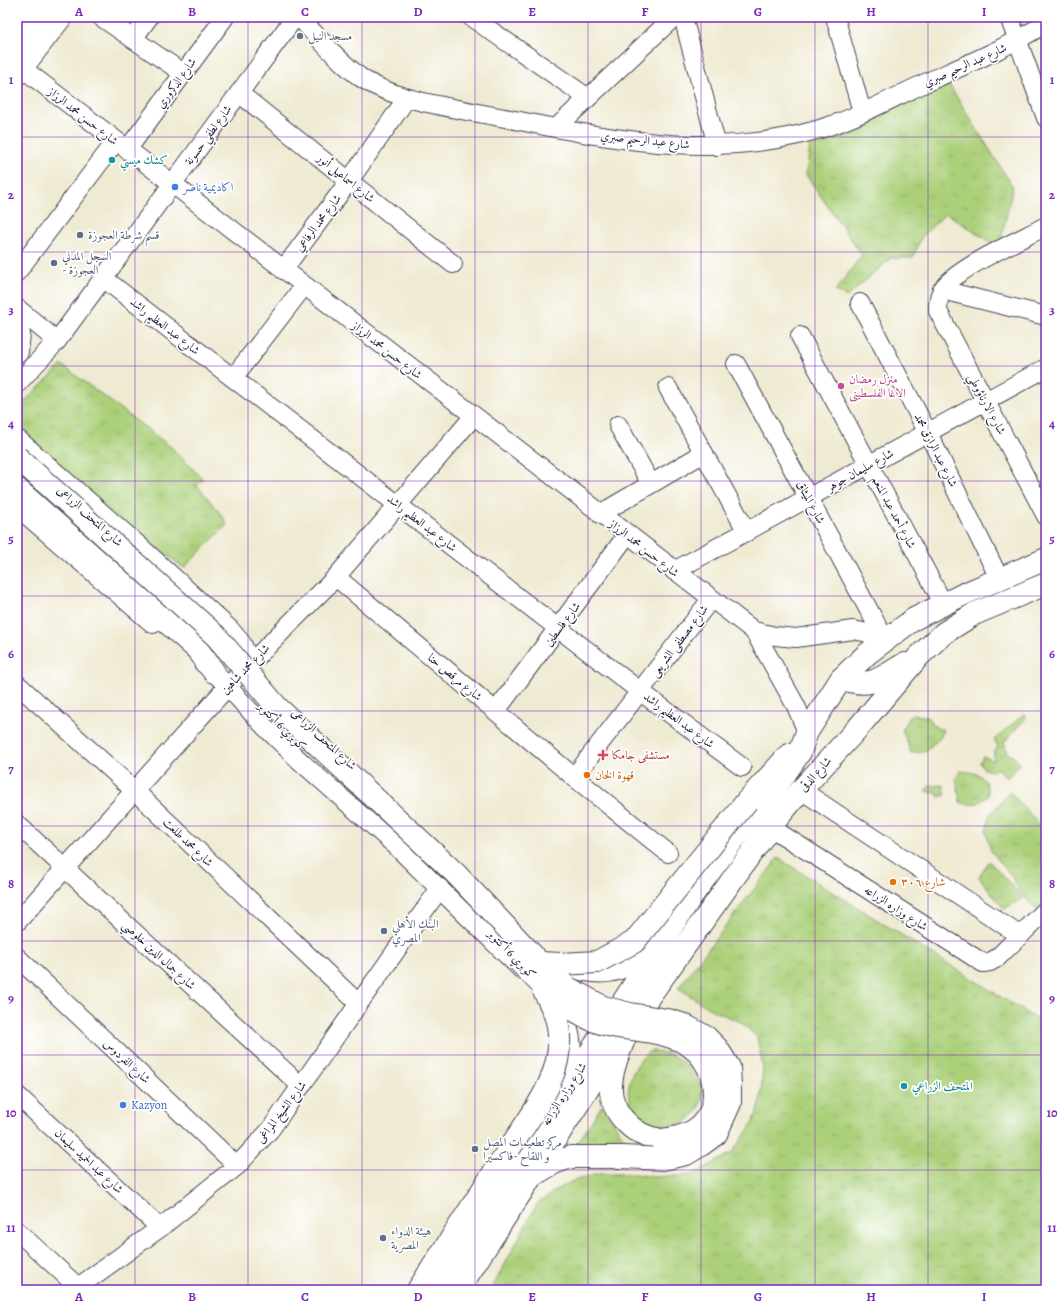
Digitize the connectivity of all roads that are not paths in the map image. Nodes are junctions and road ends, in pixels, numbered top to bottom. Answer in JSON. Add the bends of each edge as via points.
{"nodes":[{"id":1,"x":37,"y":17,"type":"edge"},
{"id":2,"x":61,"y":17,"type":"edge"},
{"id":3,"x":101,"y":17,"type":"edge"},
{"id":4,"x":150,"y":17,"type":"edge"},
{"id":5,"x":225,"y":17,"type":"edge"},
{"id":6,"x":295,"y":17,"type":"edge"},
{"id":7,"x":299,"y":17,"type":"edge"},
{"id":8,"x":471,"y":17,"type":"edge"},
{"id":9,"x":674,"y":17,"type":"edge"},
{"id":10,"x":683,"y":17,"type":"edge"},
{"id":11,"x":835,"y":17,"type":"edge"},
{"id":12,"x":1009,"y":17,"type":"edge"},
{"id":13,"x":1046,"y":23,"type":"edge"},
{"id":14,"x":133,"y":39,"type":"junction"},
{"id":15,"x":1018,"y":41,"type":"junction"},
{"id":16,"x":17,"y":43,"type":"edge"},
{"id":17,"x":20,"y":71,"type":"edge"},
{"id":18,"x":182,"y":74,"type":"junction"},
{"id":19,"x":239,"y":93,"type":"junction"},
{"id":20,"x":407,"y":98,"type":"junction"},
{"id":21,"x":588,"y":98,"type":"junction"},
{"id":22,"x":862,"y":112,"type":"junction"},
{"id":23,"x":1046,"y":118,"type":"edge"},
{"id":24,"x":556,"y":128,"type":"junction"},
{"id":25,"x":122,"y":146,"type":"junction"},
{"id":26,"x":717,"y":146,"type":"junction"},
{"id":27,"x":349,"y":181,"type":"junction"},
{"id":28,"x":172,"y":184,"type":"junction"},
{"id":29,"x":1046,"y":226,"type":"edge"},
{"id":30,"x":453,"y":264,"type":"dead end"},
{"id":31,"x":283,"y":270,"type":"junction"},
{"id":32,"x":17,"y":272,"type":"edge"},
{"id":33,"x":103,"y":278,"type":"junction"},
{"id":34,"x":304,"y":286,"type":"junction"},
{"id":35,"x":942,"y":290,"type":"junction"},
{"id":36,"x":860,"y":303,"type":"dead end"},
{"id":37,"x":17,"y":308,"type":"edge"},
{"id":38,"x":1046,"y":316,"type":"edge"},
{"id":39,"x":17,"y":327,"type":"edge"},
{"id":40,"x":800,"y":336,"type":"dead end"},
{"id":41,"x":57,"y":340,"type":"junction"},
{"id":42,"x":17,"y":352,"type":"edge"},
{"id":43,"x":736,"y":364,"type":"dead end"},
{"id":44,"x":1046,"y":368,"type":"edge"},
{"id":45,"x":233,"y":378,"type":"junction"},
{"id":46,"x":17,"y":384,"type":"edge"},
{"id":47,"x":668,"y":388,"type":"dead end"},
{"id":48,"x":985,"y":401,"type":"junction"},
{"id":49,"x":473,"y":417,"type":"junction"},
{"id":50,"x":618,"y":425,"type":"dead end"},
{"id":51,"x":928,"y":433,"type":"junction"},
{"id":52,"x":17,"y":441,"type":"edge"},
{"id":53,"x":17,"y":450,"type":"edge"},
{"id":54,"x":704,"y":453,"type":"junction"},
{"id":55,"x":17,"y":457,"type":"edge"},
{"id":56,"x":869,"y":465,"type":"junction"},
{"id":57,"x":17,"y":475,"type":"edge"},
{"id":58,"x":651,"y":484,"type":"junction"},
{"id":59,"x":17,"y":489,"type":"edge"},
{"id":60,"x":809,"y":498,"type":"junction"},
{"id":61,"x":397,"y":504,"type":"junction"},
{"id":62,"x":17,"y":507,"type":"edge"},
{"id":63,"x":600,"y":514,"type":"junction"},
{"id":64,"x":1046,"y":516,"type":"edge"},
{"id":65,"x":747,"y":532,"type":"junction"},
{"id":66,"x":628,"y":536,"type":"junction"},
{"id":67,"x":1046,"y":559,"type":"edge"},
{"id":68,"x":674,"y":572,"type":"junction"},
{"id":69,"x":336,"y":577,"type":"junction"},
{"id":70,"x":999,"y":578,"type":"junction"},
{"id":71,"x":1046,"y":584,"type":"edge"},
{"id":72,"x":711,"y":599,"type":"junction"},
{"id":73,"x":943,"y":603,"type":"junction"},
{"id":74,"x":559,"y":629,"type":"junction"},
{"id":75,"x":754,"y":631,"type":"junction"},
{"id":76,"x":883,"y":642,"type":"junction"},
{"id":77,"x":919,"y":656,"type":"junction"},
{"id":78,"x":250,"y":664,"type":"junction"},
{"id":79,"x":221,"y":679,"type":"junction"},
{"id":80,"x":841,"y":679,"type":"junction"},
{"id":81,"x":17,"y":684,"type":"edge"},
{"id":82,"x":641,"y":692,"type":"junction"},
{"id":83,"x":496,"y":711,"type":"junction"},
{"id":84,"x":804,"y":742,"type":"junction"},
{"id":85,"x":742,"y":767,"type":"dead end"},
{"id":86,"x":574,"y":777,"type":"junction"},
{"id":87,"x":801,"y":790,"type":"junction"},
{"id":88,"x":135,"y":791,"type":"junction"},
{"id":89,"x":17,"y":824,"type":"edge"},
{"id":90,"x":770,"y":827,"type":"junction"},
{"id":91,"x":668,"y":853,"type":"dead end"},
{"id":92,"x":66,"y":868,"type":"junction"},
{"id":93,"x":440,"y":888,"type":"junction"},
{"id":94,"x":1046,"y":910,"type":"edge"},
{"id":95,"x":17,"y":922,"type":"edge"},
{"id":96,"x":1018,"y":935,"type":"junction"},
{"id":97,"x":538,"y":954,"type":"junction"},
{"id":98,"x":651,"y":956,"type":"junction"},
{"id":99,"x":17,"y":957,"type":"edge"},
{"id":100,"x":514,"y":962,"type":"junction"},
{"id":101,"x":541,"y":984,"type":"junction"},
{"id":102,"x":358,"y":1003,"type":"junction"},
{"id":103,"x":633,"y":1019,"type":"junction"},
{"id":104,"x":301,"y":1086,"type":"junction"},
{"id":105,"x":17,"y":1095,"type":"edge"},
{"id":106,"x":559,"y":1102,"type":"junction"},
{"id":107,"x":237,"y":1166,"type":"junction"},
{"id":108,"x":530,"y":1177,"type":"junction"},
{"id":109,"x":160,"y":1228,"type":"junction"},
{"id":110,"x":17,"y":1231,"type":"edge"},
{"id":111,"x":76,"y":1289,"type":"edge"},
{"id":112,"x":418,"y":1290,"type":"edge"},
{"id":113,"x":436,"y":1290,"type":"edge"},
{"id":114,"x":458,"y":1290,"type":"edge"}],
"edges":[{"from":1,"to":16,"type":"main road"},
{"from":2,"to":17,"type":"main road"},
{"from":3,"to":14,"type":"street"},
{"from":4,"to":14,"type":"street"},
{"from":5,"to":18,"type":"street","name":"شارع الدكروري"},
{"from":6,"to":19,"type":"street","name":"شارع لطفي حسونة"},
{"from":7,"to":20,"type":"street","name":"شارع عبد الرحيم صبري","via":[[359,76],[380,88]]},
{"from":8,"to":21,"type":"street"},
{"from":9,"to":21,"type":"street"},
{"from":10,"to":26,"type":"street"},
{"from":11,"to":22,"type":"street"},
{"from":12,"to":15,"type":"street"},
{"from":13,"to":15,"type":"street","name":"شارع عبد الرحيم صبري"},
{"from":14,"to":18,"type":"street"},
{"from":15,"to":22,"type":"street","name":"شارع عبد الرحيم صبري"},
{"from":15,"to":23,"type":"street"},
{"from":17,"to":25,"type":"street","name":"شارع حسن محمد الرزاز"},
{"from":18,"to":25,"type":"street","name":"شارع الدكروري"},
{"from":19,"to":27,"type":"street","name":"شارع اسماعيل أنور"},
{"from":19,"to":28,"type":"street","name":"شارع لطفي حسونة"},
{"from":20,"to":24,"type":"street","name":"شارع عبد الرحيم صبري"},
{"from":20,"to":27,"type":"street","name":"شارع محمد الرفاعي"},
{"from":21,"to":24,"type":"street"},
{"from":22,"to":26,"type":"street","name":"شارع عبد الرحيم صبري","via":[[838,123],[798,134],[758,142]]},
{"from":24,"to":26,"type":"street","name":"شارع عبد الرحيم صبري","via":[[668,145]]},
{"from":25,"to":28,"type":"street","name":"شارع حسن محمد الرزاز"},
{"from":25,"to":32,"type":"street","name":"شارع الدكروري"},
{"from":27,"to":30,"type":"street","name":"شارع اسماعيل أنور"},
{"from":27,"to":31,"type":"street","name":"شارع محمد الرفاعي"},
{"from":28,"to":31,"type":"street","name":"شارع حسن محمد الرزاز"},
{"from":28,"to":33,"type":"street","name":"شارع لطفي حسونة"},
{"from":29,"to":35,"type":"street","via":[[960,272]]},
{"from":31,"to":34,"type":"street","name":"شارع حسن محمد الرزاز"},
{"from":33,"to":41,"type":"street","name":"شارع لطفي حسونة"},
{"from":33,"to":45,"type":"street","name":"شارع عبد العظيم راشد"},
{"from":34,"to":45,"type":"street"},
{"from":34,"to":49,"type":"street","name":"شارع حسن محمد الرزاز"},
{"from":35,"to":38,"type":"street"},
{"from":35,"to":48,"type":"street","name":"شارع الارناؤوطي","via":[[938,311]]},
{"from":36,"to":51,"type":"street","name":"شارع عبد الرازق محمد"},
{"from":37,"to":41,"type":"street"},
{"from":39,"to":42,"type":"main road"},
{"from":40,"to":56,"type":"street","name":"شارع أحمد عبد المنعم"},
{"from":41,"to":46,"type":"street","name":"شارع لطفي حسونة"},
{"from":43,"to":60,"type":"street","name":"شارع الميثاق"},
{"from":44,"to":48,"type":"street","name":"شارع سليمان جوهر"},
{"from":45,"to":61,"type":"street","name":"شارع عبد العظيم راشد"},
{"from":47,"to":54,"type":"street"},
{"from":48,"to":51,"type":"street","name":"شارع سليمان جوهر"},
{"from":48,"to":64,"type":"street","name":"شارع الارناؤوطي"},
{"from":49,"to":61,"type":"street","name":"شارع محمد شاهين"},
{"from":49,"to":63,"type":"street","name":"شارع حسن محمد الرزاز"},
{"from":50,"to":58,"type":"street"},
{"from":51,"to":56,"type":"street","name":"شارع سليمان جوهر"},
{"from":51,"to":70,"type":"street","name":"شارع عبد الرازق محمد"},
{"from":52,"to":78,"type":"main road","via":[[228,630],[240,644]]},
{"from":53,"to":78,"type":"street","name":"شارع المتحف الزراعى"},
{"from":54,"to":58,"type":"street"},
{"from":54,"to":65,"type":"street"},
{"from":55,"to":97,"type":"main road","name":"كوبري 6 أكتوبر","bridge":true,"via":[[216,636],[277,707]]},
{"from":56,"to":60,"type":"street","name":"شارع سليمان جوهر"},
{"from":56,"to":73,"type":"street","name":"شارع أحمد عبد المنعم"},
{"from":57,"to":101,"type":"main road","name":"كوبري 6 أكتوبر","bridge":true,"via":[[200,638],[269,715],[410,847]]},
{"from":58,"to":63,"type":"street"},
{"from":59,"to":79,"type":"main road","via":[[198,650]]},
{"from":60,"to":65,"type":"street","name":"شارع سليمان جوهر"},
{"from":60,"to":76,"type":"street","name":"شارع الميثاق"},
{"from":61,"to":69,"type":"street","name":"شارع محمد شاهين"},
{"from":61,"to":74,"type":"street","name":"شارع عبد العظيم راشد"},
{"from":62,"to":79,"type":"street"},
{"from":63,"to":66,"type":"street","name":"شارع حسن محمد الرزاز"},
{"from":65,"to":68,"type":"street","name":"شارع سليمان جوهر"},
{"from":66,"to":68,"type":"street","name":"شارع حسن محمد الرزاز"},
{"from":66,"to":74,"type":"street","name":"شارع فلسطين"},
{"from":67,"to":70,"type":"main road","name":"شارع الدقى"},
{"from":68,"to":72,"type":"street","name":"شارع حسن محمد الرزاز"},
{"from":69,"to":78,"type":"street","name":"شارع محمد شاهين"},
{"from":69,"to":83,"type":"street","name":"شارع مرقص حنا"},
{"from":70,"to":73,"type":"main road","name":"شارع الدقى"},
{"from":71,"to":77,"type":"main road","name":"شارع الدقى","via":[[974,614],[944,633]]},
{"from":72,"to":75,"type":"street","name":"شارع حسن محمد الرزاز"},
{"from":72,"to":82,"type":"street","name":"شارع مصطفى الشريعى"},
{"from":73,"to":76,"type":"main road","name":"شارع الدقى","via":[[914,619]]},
{"from":74,"to":82,"type":"street","name":"شارع عبد العظيم راشد"},
{"from":74,"to":83,"type":"street","name":"شارع فلسطين"},
{"from":75,"to":76,"type":"street","name":"شارع حسن محمد الرزاز","via":[[796,638],[853,630],[868,633]]},
{"from":75,"to":84,"type":"street","name":"شارع حسن محمد الرزاز","via":[[796,706]]},
{"from":76,"to":80,"type":"main road","name":"شارع الدقى"},
{"from":77,"to":80,"type":"main road","via":[[872,683],[857,684]]},
{"from":77,"to":87,"type":"main road","name":"شارع الدقى"},
{"from":78,"to":79,"type":"street","name":"شارع محمد شاهين"},
{"from":78,"to":97,"type":"street","name":"شارع المتحف الزراعى","via":[[288,706],[486,891]]},
{"from":79,"to":88,"type":"street","name":"شارع محمد شاهين"},
{"from":79,"to":93,"type":"street","via":[[300,761]]},
{"from":80,"to":84,"type":"main road","name":"شارع الدقى"},
{"from":81,"to":88,"type":"street","name":"شارع محمد طلعت"},
{"from":82,"to":85,"type":"street","name":"شارع عبد العظيم راشد"},
{"from":82,"to":86,"type":"street","name":"شارع مصطفى الشريعى"},
{"from":83,"to":86,"type":"street","name":"شارع مرقص حنا"},
{"from":84,"to":97,"type":"main road","bridge":true,"via":[[747,801],[634,942],[597,962],[561,964]]},
{"from":84,"to":98,"type":"main road","name":"شارع الدقى","via":[[776,787],[734,838]]},
{"from":86,"to":91,"type":"street","name":"شارع مرقص حنا"},
{"from":87,"to":90,"type":"main road","name":"شارع الدقى"},
{"from":87,"to":96,"type":"street"},
{"from":88,"to":92,"type":"street","name":"شارع محمد شاهين"},
{"from":88,"to":102,"type":"street","name":"شارع محمد طلعت"},
{"from":89,"to":92,"type":"street","name":"شارع جمال الدين خلوصي"},
{"from":90,"to":96,"type":"street","name":"شارع وزاره الزراعه","via":[[982,963],[997,958]]},
{"from":90,"to":103,"type":"main road","name":"شارع الدقى"},
{"from":92,"to":95,"type":"street","name":"شارع محمد شاهين"},
{"from":92,"to":104,"type":"street","name":"شارع جمال الدين خلوصي"},
{"from":93,"to":100,"type":"street"},
{"from":93,"to":102,"type":"street","name":"شارع الشيخ المراغى"},
{"from":94,"to":96,"type":"street","name":"شارع وزاره الزراعه"},
{"from":97,"to":98,"type":"street","name":"شارع المتحف الزراعى","via":[[567,967],[602,975],[629,968]]},
{"from":97,"to":100,"type":"street","via":[[534,952],[522,962]]},
{"from":97,"to":108,"type":"main road","name":"كوبري 6 أكتوبر","bridge":true,"via":[[568,988],[603,1007],[668,1020],[706,1037],[717,1048],[729,1067],[730,1103],[716,1134],[686,1154],[663,1159],[571,1158]]},
{"from":98,"to":106,"type":"main road","name":"شارع وزاره الزراعه"},
{"from":99,"to":107,"type":"street","name":"شارع الفردوس"},
{"from":100,"to":106,"type":"street","via":[[558,1005],[568,1022],[572,1041],[571,1061]]},
{"from":101,"to":103,"type":"main road","bridge":true,"via":[[569,1007],[589,1018],[613,1026],[654,1032],[671,1037],[688,1045],[704,1059],[712,1074],[715,1088],[711,1108],[705,1120],[694,1131],[676,1138],[661,1140],[649,1138],[623,1121],[613,1100],[611,1079],[616,1061]]},
{"from":101,"to":112,"type":"main road","bridge":true,"via":[[558,1026],[560,1048],[555,1072],[546,1091]]},
{"from":102,"to":104,"type":"street","name":"شارع الشيخ المراغى"},
{"from":103,"to":108,"type":"main road","name":"شارع وزاره الزراعه"},
{"from":104,"to":107,"type":"street","name":"شارع الشيخ المراغى","via":[[270,1130]]},
{"from":105,"to":109,"type":"street","name":"شارع عبد الحميد سليمان"},
{"from":106,"to":113,"type":"main road","name":"شارع وزاره الزراعه"},
{"from":107,"to":109,"type":"street","name":"شارع الشيخ المراغى"},
{"from":108,"to":114,"type":"main road","name":"شارع وزاره الزراعه"},
{"from":109,"to":111,"type":"street","name":"شارع الشيخ المراغى"},
{"from":110,"to":111,"type":"street"}]}
